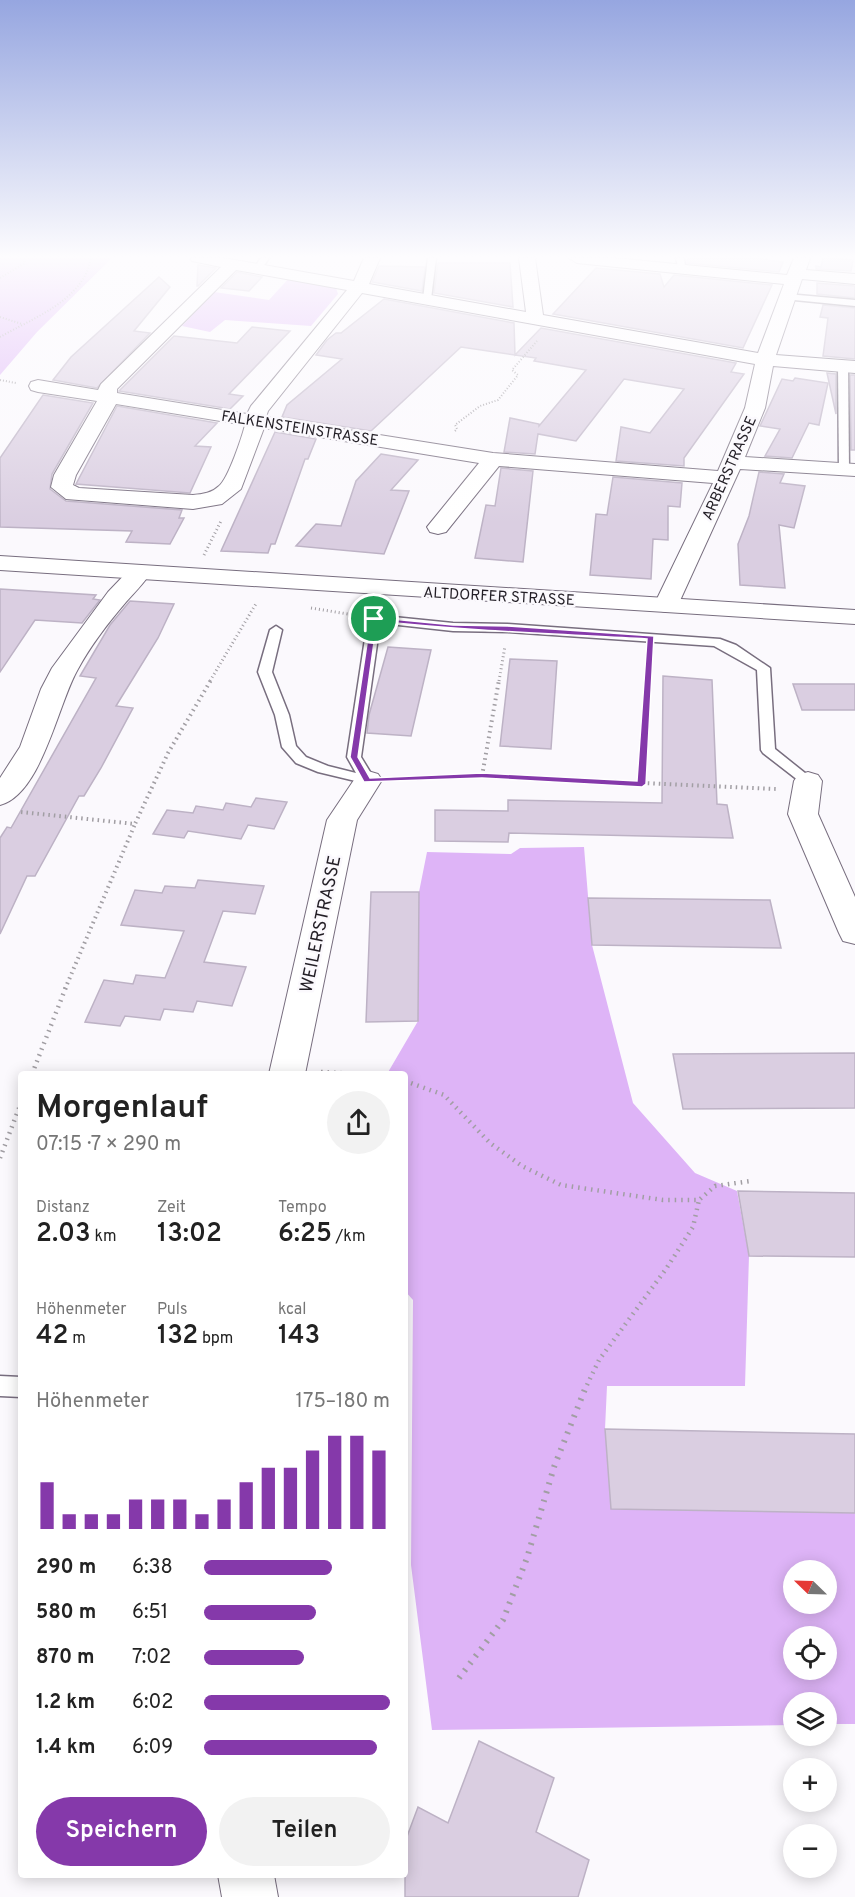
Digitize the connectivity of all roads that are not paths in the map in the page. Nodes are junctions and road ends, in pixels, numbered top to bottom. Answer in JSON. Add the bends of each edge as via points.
{"nodes":[{"id":1,"x":150,"y":347,"type":"edge"},
{"id":2,"x":310,"y":347,"type":"edge"},
{"id":3,"x":691,"y":347,"type":"edge"},
{"id":4,"x":770,"y":347,"type":"edge"},
{"id":5,"x":765,"y":360,"type":"junction"},
{"id":6,"x":849,"y":366,"type":"edge"},
{"id":7,"x":38,"y":386,"type":"dead end"},
{"id":8,"x":108,"y":396,"type":"junction"},
{"id":9,"x":255,"y":420,"type":"junction"},
{"id":10,"x":493,"y":459,"type":"junction"},
{"id":11,"x":729,"y":470,"type":"junction"},
{"id":12,"x":849,"y":470,"type":"edge"},
{"id":13,"x":438,"y":526,"type":"dead end"},
{"id":14,"x":0,"y":563,"type":"edge"},
{"id":15,"x":138,"y":573,"type":"junction"},
{"id":16,"x":666,"y":605,"type":"junction"},
{"id":17,"x":855,"y":617,"type":"edge"},
{"id":18,"x":276,"y":630,"type":"dead end"},
{"id":19,"x":368,"y":780,"type":"junction"},
{"id":20,"x":807,"y":787,"type":"joint"},
{"id":21,"x":5,"y":803,"type":"edge"},
{"id":22,"x":855,"y":932,"type":"edge"},
{"id":23,"x":288,"y":1071,"type":"edge"},
{"id":24,"x":0,"y":1386,"type":"edge"},
{"id":25,"x":18,"y":1387,"type":"edge"},
{"id":26,"x":247,"y":1878,"type":"edge"},
{"id":27,"x":250,"y":1897,"type":"edge"}],
"edges":[{"from":1,"to":8,"type":"street","via":[[108,388]]},
{"from":2,"to":9,"type":"street","via":[[258,410]]},
{"from":3,"to":5,"type":"street"},
{"from":4,"to":5,"type":"street","name":"ARBERSTRASSE"},
{"from":5,"to":6,"type":"street"},
{"from":5,"to":11,"type":"street","name":"ARBERSTRASSE","via":[[755,408]]},
{"from":6,"to":12,"type":"lane"},
{"from":7,"to":8,"type":"street","name":"FALKENSTEINSTRASSE"},
{"from":8,"to":9,"type":"street","name":"FALKENSTEINSTRASSE"},
{"from":8,"to":9,"type":"street","via":[[64,475],[62,487],[74,494],[193,502],[214,499],[230,489],[252,438]]},
{"from":9,"to":10,"type":"street","name":"FALKENSTEINSTRASSE"},
{"from":10,"to":11,"type":"street","name":"FALKENSTEINSTRASSE"},
{"from":10,"to":13,"type":"street"},
{"from":11,"to":12,"type":"street","name":"FALKENSTEINSTRASSE"},
{"from":11,"to":16,"type":"street","name":"ARBERSTRASSE"},
{"from":14,"to":15,"type":"street","name":"ALTDORFER STRASSE"},
{"from":15,"to":16,"type":"street","name":"ALTDORFER STRASSE"},
{"from":15,"to":21,"type":"street","via":[[92,630],[58,682],[34,747]]},
{"from":16,"to":17,"type":"street","name":"ALTDORFER STRASSE"},
{"from":18,"to":19,"type":"lane","via":[[265,672],[282,715],[289,747],[302,760],[323,770]]},
{"from":19,"to":20,"type":"lane","via":[[354,757],[374,619],[444,627],[716,642],[732,648],[763,668],[768,750]]},
{"from":19,"to":23,"type":"street","name":"WEILERSTRASSE","via":[[342,820]]},
{"from":20,"to":22,"type":"street","via":[[802,814]]},
{"from":24,"to":25,"type":"lane"},
{"from":26,"to":27,"type":"street"}]}
